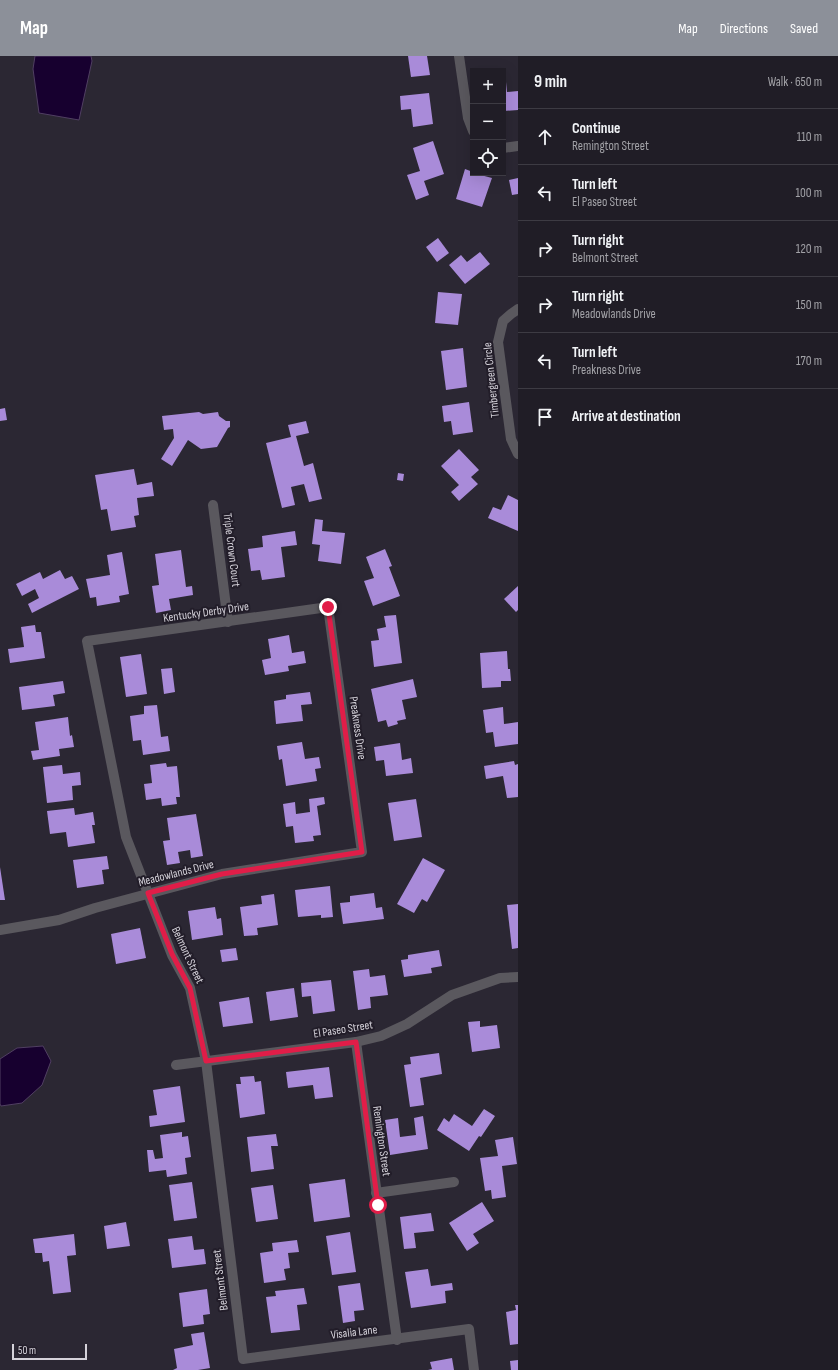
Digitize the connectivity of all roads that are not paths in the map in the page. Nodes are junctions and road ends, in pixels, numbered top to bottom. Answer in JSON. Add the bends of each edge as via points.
{"nodes":[{"id":1,"x":459,"y":56,"type":"edge"},
{"id":2,"x":470,"y":123,"type":"edge"},
{"id":3,"x":518,"y":146,"type":"edge"},
{"id":4,"x":506,"y":148,"type":"edge"},
{"id":5,"x":518,"y":309,"type":"edge"},
{"id":6,"x":518,"y":454,"type":"edge"},
{"id":7,"x":213,"y":505,"type":"dead end"},
{"id":8,"x":328,"y":607,"type":"joint"},
{"id":9,"x":228,"y":622,"type":"junction"},
{"id":10,"x":87,"y":641,"type":"joint"},
{"id":11,"x":362,"y":852,"type":"joint"},
{"id":12,"x":148,"y":893,"type":"junction"},
{"id":13,"x":0,"y":930,"type":"edge"},
{"id":14,"x":518,"y":977,"type":"edge"},
{"id":15,"x":356,"y":1042,"type":"junction"},
{"id":16,"x":206,"y":1061,"type":"junction"},
{"id":17,"x":176,"y":1065,"type":"dead end"},
{"id":18,"x":454,"y":1182,"type":"dead end"},
{"id":19,"x":376,"y":1193,"type":"junction"},
{"id":20,"x":397,"y":1340,"type":"junction"},
{"id":21,"x":243,"y":1360,"type":"joint"},
{"id":22,"x":474,"y":1370,"type":"edge"}],
"edges":[{"from":1,"to":2,"type":"street"},
{"from":3,"to":4,"type":"street"},
{"from":5,"to":6,"type":"street","name":"Timbergreen Circle","via":[[503,321],[498,342],[511,439]]},
{"from":7,"to":9,"type":"street","name":"Triple Crown Court"},
{"from":8,"to":9,"type":"street","name":"Kentucky Derby Drive"},
{"from":8,"to":11,"type":"street","name":"Preakness Drive"},
{"from":9,"to":10,"type":"street","name":"Kentucky Derby Drive"},
{"from":10,"to":12,"type":"street","name":"Belmont Street","via":[[126,837]]},
{"from":11,"to":12,"type":"street","name":"Meadowlands Drive","via":[[222,874]]},
{"from":12,"to":13,"type":"street","name":"Meadowlands Drive","via":[[59,920]]},
{"from":12,"to":16,"type":"street","name":"Belmont Street","via":[[172,954],[190,988]]},
{"from":14,"to":15,"type":"street","name":"El Paseo Street","via":[[500,978],[452,995],[407,1024],[381,1036]]},
{"from":15,"to":16,"type":"street","name":"El Paseo Street"},
{"from":15,"to":19,"type":"street","name":"Remington Street"},
{"from":16,"to":17,"type":"street","name":"El Paseo Street"},
{"from":16,"to":21,"type":"street","name":"Belmont Street"},
{"from":18,"to":19,"type":"street"},
{"from":19,"to":20,"type":"street","name":"Remington Street"},
{"from":20,"to":21,"type":"street","name":"Visalia Lane"},
{"from":20,"to":22,"type":"street","name":"Visalia Lane","via":[[469,1329]]}]}
